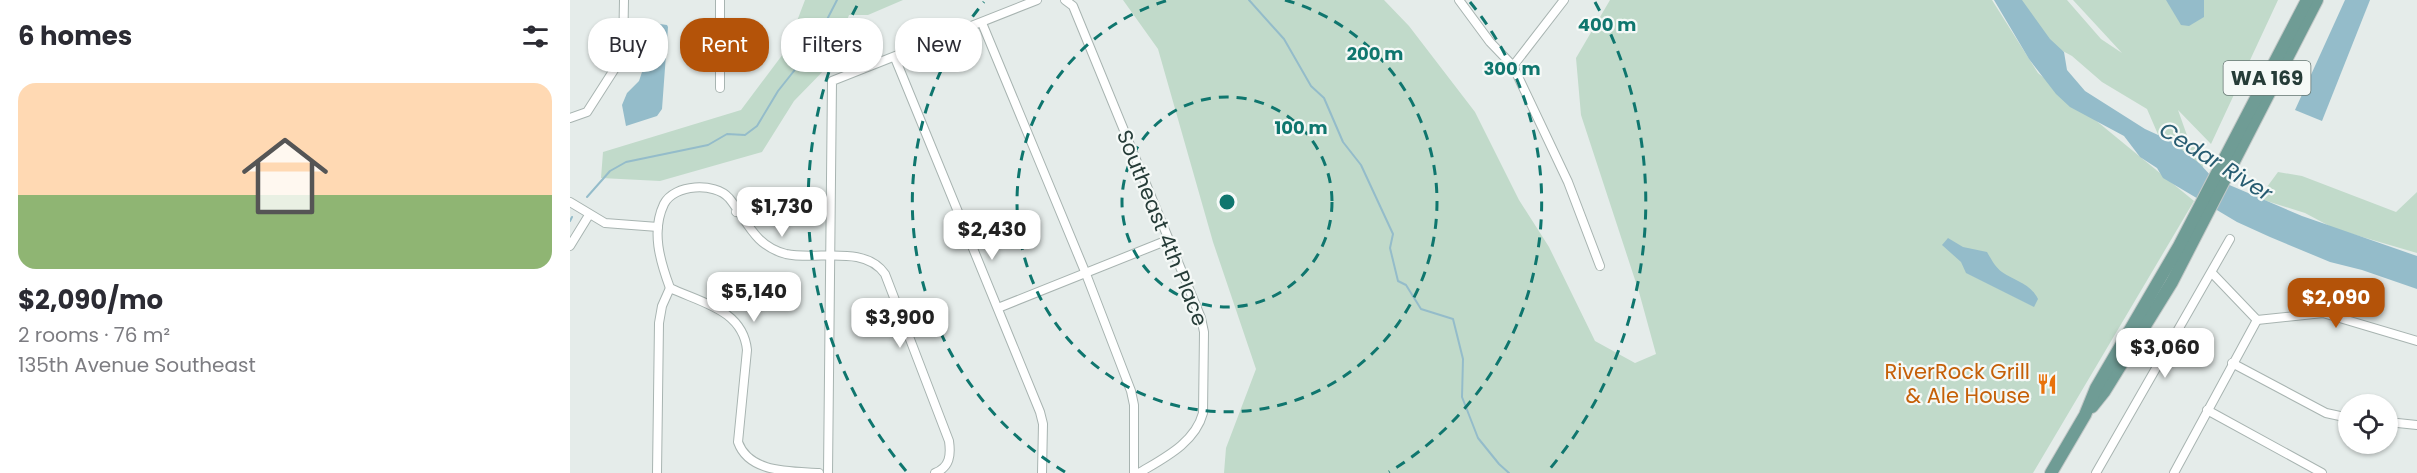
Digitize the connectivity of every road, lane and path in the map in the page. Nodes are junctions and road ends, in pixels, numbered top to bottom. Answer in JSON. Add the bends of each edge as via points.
{"nodes":[{"id":1,"x":624,"y":0,"type":"edge"},
{"id":2,"x":720,"y":0,"type":"edge"},
{"id":3,"x":1036,"y":0,"type":"edge"},
{"id":4,"x":1065,"y":0,"type":"edge"},
{"id":5,"x":1459,"y":0,"type":"edge"},
{"id":6,"x":1564,"y":0,"type":"edge"},
{"id":7,"x":2307,"y":0,"type":"edge"},
{"id":8,"x":2317,"y":0,"type":"edge"},
{"id":9,"x":982,"y":23,"type":"joint"},
{"id":10,"x":895,"y":58,"type":"edge"},
{"id":11,"x":1513,"y":66,"type":"junction"},
{"id":12,"x":901,"y":72,"type":"edge"},
{"id":13,"x":720,"y":88,"type":"dead end"},
{"id":14,"x":570,"y":118,"type":"edge"},
{"id":15,"x":2230,"y":160,"type":"junction"},
{"id":16,"x":756,"y":198,"type":"dead end"},
{"id":17,"x":570,"y":202,"type":"edge"},
{"id":18,"x":736,"y":212,"type":"junction"},
{"id":19,"x":589,"y":215,"type":"junction"},
{"id":20,"x":658,"y":227,"type":"junction"},
{"id":21,"x":2230,"y":239,"type":"dead end"},
{"id":22,"x":1168,"y":240,"type":"junction"},
{"id":23,"x":570,"y":246,"type":"edge"},
{"id":24,"x":830,"y":257,"type":"junction"},
{"id":25,"x":1600,"y":266,"type":"dead end"},
{"id":26,"x":2212,"y":273,"type":"junction"},
{"id":27,"x":1086,"y":274,"type":"junction"},
{"id":28,"x":670,"y":288,"type":"junction"},
{"id":29,"x":998,"y":308,"type":"junction"},
{"id":30,"x":2257,"y":320,"type":"junction"},
{"id":31,"x":2417,"y":341,"type":"edge"},
{"id":32,"x":2232,"y":363,"type":"junction"},
{"id":33,"x":2207,"y":410,"type":"junction"},
{"id":34,"x":2338,"y":415,"type":"edge"},
{"id":35,"x":2398,"y":423,"type":"edge"},
{"id":36,"x":2417,"y":425,"type":"edge"},
{"id":37,"x":756,"y":470,"type":"edge"},
{"id":38,"x":938,"y":472,"type":"edge"},
{"id":39,"x":657,"y":473,"type":"edge"},
{"id":40,"x":819,"y":473,"type":"edge"},
{"id":41,"x":828,"y":473,"type":"edge"},
{"id":42,"x":1042,"y":473,"type":"edge"},
{"id":43,"x":1136,"y":473,"type":"edge"},
{"id":44,"x":2052,"y":473,"type":"edge"},
{"id":45,"x":2096,"y":473,"type":"edge"},
{"id":46,"x":2174,"y":473,"type":"edge"},
{"id":47,"x":2322,"y":473,"type":"edge"}],
"edges":[{"from":1,"to":14,"type":"street","via":[[623,54],[587,112]]},
{"from":2,"to":13,"type":"street"},
{"from":3,"to":9,"type":"street"},
{"from":4,"to":22,"type":"street","name":"Southeast 4th Place","via":[[1073,6]]},
{"from":5,"to":11,"type":"street"},
{"from":6,"to":11,"type":"street"},
{"from":7,"to":15,"type":"main road","number":"WA 169"},
{"from":8,"to":15,"type":"main road","number":"WA 169"},
{"from":9,"to":27,"type":"street"},
{"from":10,"to":24,"type":"street","via":[[832,81]]},
{"from":11,"to":25,"type":"street","via":[[1568,183]]},
{"from":12,"to":29,"type":"street"},
{"from":15,"to":44,"type":"main road","number":"WA 169","via":[[2154,312],[2085,415]]},
{"from":16,"to":18,"type":"street"},
{"from":17,"to":19,"type":"street"},
{"from":18,"to":20,"type":"street","via":[[728,198],[718,191],[691,188],[667,198]]},
{"from":18,"to":24,"type":"street","via":[[756,238],[770,247],[786,254]]},
{"from":19,"to":20,"type":"street","via":[[616,224]]},
{"from":19,"to":23,"type":"street"},
{"from":20,"to":28,"type":"street","via":[[658,249]]},
{"from":21,"to":26,"type":"street"},
{"from":22,"to":27,"type":"street"},
{"from":22,"to":43,"type":"street","name":"Southeast 4th Place","via":[[1204,332],[1203,413],[1196,433],[1165,458]]},
{"from":24,"to":38,"type":"street","via":[[862,257],[885,274],[949,441],[951,455]]},
{"from":24,"to":41,"type":"street"},
{"from":26,"to":30,"type":"street"},
{"from":26,"to":45,"type":"street"},
{"from":27,"to":29,"type":"street"},
{"from":27,"to":43,"type":"street","via":[[1134,405]]},
{"from":28,"to":37,"type":"street","via":[[734,317],[742,327],[747,350],[738,442]]},
{"from":28,"to":39,"type":"street","via":[[658,323]]},
{"from":29,"to":42,"type":"street","via":[[1040,412]]},
{"from":30,"to":31,"type":"street","via":[[2323,313]]},
{"from":30,"to":32,"type":"street"},
{"from":32,"to":33,"type":"street"},
{"from":32,"to":34,"type":"street"},
{"from":33,"to":46,"type":"street"},
{"from":33,"to":47,"type":"street"},
{"from":35,"to":36,"type":"street"},
{"from":37,"to":40,"type":"street"}]}
